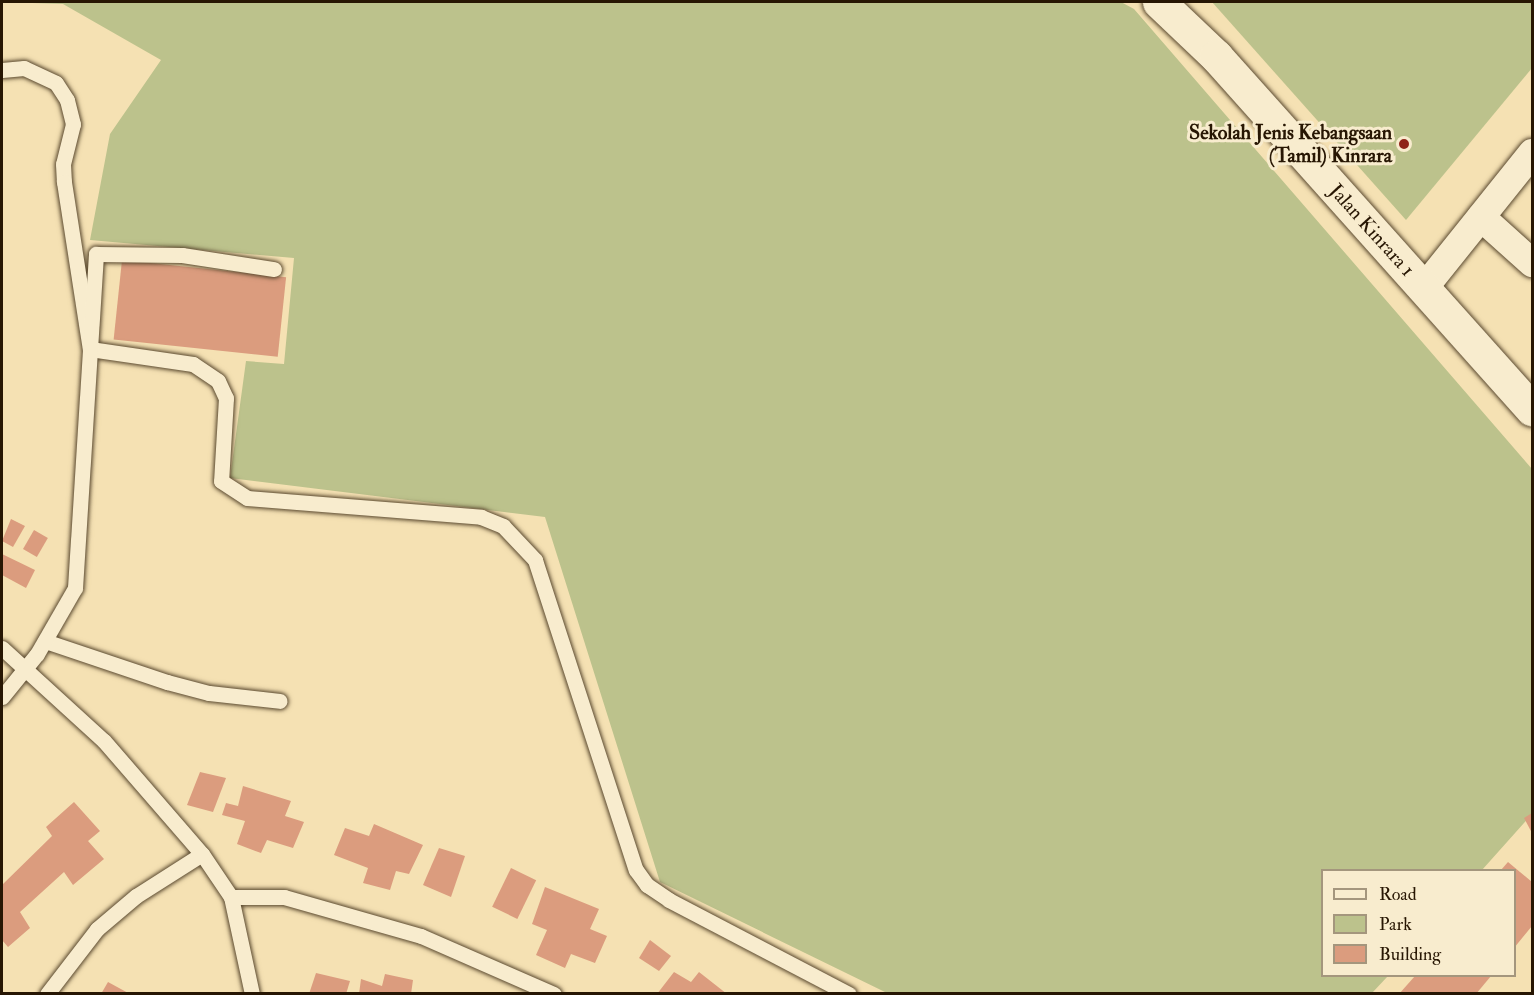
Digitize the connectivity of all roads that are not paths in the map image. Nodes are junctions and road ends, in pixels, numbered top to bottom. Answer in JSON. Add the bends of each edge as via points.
{"nodes":[{"id":1,"x":1159,"y":2,"type":"edge"},
{"id":2,"x":2,"y":70,"type":"edge"},
{"id":3,"x":1533,"y":153,"type":"edge"},
{"id":4,"x":1481,"y":217,"type":"junction"},
{"id":5,"x":1530,"y":257,"type":"edge"},
{"id":6,"x":274,"y":269,"type":"dead end"},
{"id":7,"x":1424,"y":288,"type":"junction"},
{"id":8,"x":90,"y":349,"type":"junction"},
{"id":9,"x":1533,"y":409,"type":"edge"},
{"id":10,"x":45,"y":641,"type":"junction"},
{"id":11,"x":2,"y":648,"type":"edge"},
{"id":12,"x":26,"y":667,"type":"junction"},
{"id":13,"x":2,"y":697,"type":"edge"},
{"id":14,"x":280,"y":701,"type":"dead end"},
{"id":15,"x":202,"y":854,"type":"junction"},
{"id":16,"x":231,"y":897,"type":"junction"},
{"id":17,"x":47,"y":993,"type":"edge"},
{"id":18,"x":252,"y":993,"type":"edge"},
{"id":19,"x":554,"y":993,"type":"edge"},
{"id":20,"x":849,"y":993,"type":"edge"}],
"edges":[{"from":1,"to":7,"type":"street","name":"Jalan Kinrara 1","via":[[1216,56]]},
{"from":2,"to":8,"type":"lane","via":[[24,68],[56,82],[67,100],[73,124],[63,164],[64,182]]},
{"from":3,"to":4,"type":"street"},
{"from":4,"to":5,"type":"street"},
{"from":4,"to":7,"type":"street"},
{"from":6,"to":8,"type":"lane","via":[[182,255],[96,254]]},
{"from":7,"to":9,"type":"street","name":"Jalan Kinrara 1"},
{"from":8,"to":10,"type":"lane","via":[[75,588]]},
{"from":8,"to":20,"type":"lane","via":[[194,364],[218,381],[226,398],[221,481],[247,498],[481,517],[503,526],[519,539],[535,560],[636,870],[647,885],[669,900]]},
{"from":10,"to":12,"type":"lane"},
{"from":10,"to":14,"type":"lane","via":[[209,693]]},
{"from":11,"to":12,"type":"lane"},
{"from":12,"to":13,"type":"lane"},
{"from":12,"to":15,"type":"lane","via":[[104,741]]},
{"from":15,"to":16,"type":"lane"},
{"from":15,"to":17,"type":"lane","via":[[136,896],[97,929]]},
{"from":16,"to":18,"type":"lane"},
{"from":16,"to":19,"type":"lane","via":[[284,897],[421,936]]}]}
